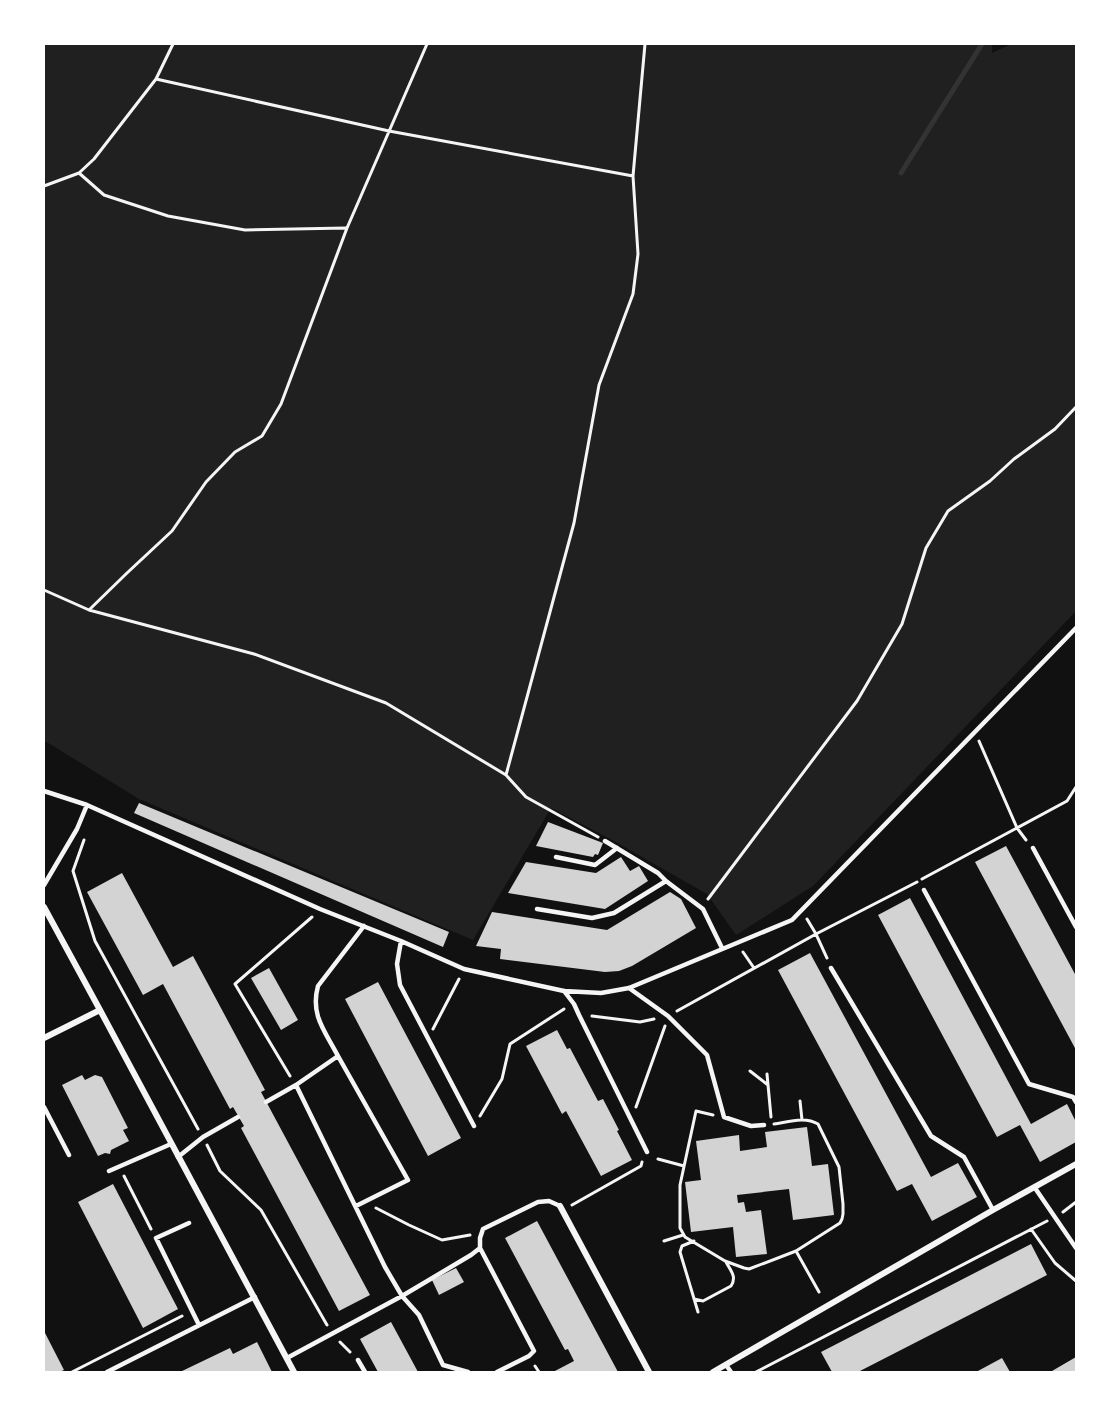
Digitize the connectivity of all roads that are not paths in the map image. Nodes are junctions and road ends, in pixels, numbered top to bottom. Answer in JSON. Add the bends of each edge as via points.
{"nodes":[{"id":1,"x":1077,"y":628,"type":"edge"},
{"id":2,"x":44,"y":791,"type":"edge"},
{"id":3,"x":87,"y":806,"type":"junction"},
{"id":4,"x":605,"y":841,"type":"road end"},
{"id":5,"x":617,"y":848,"type":"junction"},
{"id":6,"x":1033,"y":848,"type":"road end"},
{"id":7,"x":556,"y":857,"type":"dead end"},
{"id":8,"x":666,"y":881,"type":"junction"},
{"id":9,"x":44,"y":885,"type":"edge"},
{"id":10,"x":924,"y":890,"type":"dead end"},
{"id":11,"x":44,"y":907,"type":"edge"},
{"id":12,"x":537,"y":909,"type":"dead end"},
{"id":13,"x":364,"y":926,"type":"junction"},
{"id":14,"x":1077,"y":927,"type":"edge"},
{"id":15,"x":401,"y":941,"type":"junction"},
{"id":16,"x":722,"y":948,"type":"junction"},
{"id":17,"x":831,"y":968,"type":"road end"},
{"id":18,"x":629,"y":988,"type":"junction"},
{"id":19,"x":564,"y":991,"type":"junction"},
{"id":20,"x":100,"y":1010,"type":"junction"},
{"id":21,"x":44,"y":1038,"type":"edge"},
{"id":22,"x":338,"y":1056,"type":"junction"},
{"id":23,"x":296,"y":1085,"type":"junction"},
{"id":24,"x":266,"y":1102,"type":"dead end"},
{"id":25,"x":1077,"y":1102,"type":"edge"},
{"id":26,"x":44,"y":1107,"type":"edge"},
{"id":27,"x":238,"y":1117,"type":"dead end"},
{"id":28,"x":764,"y":1125,"type":"dead end"},
{"id":29,"x":474,"y":1126,"type":"road end"},
{"id":30,"x":171,"y":1144,"type":"junction"},
{"id":31,"x":647,"y":1152,"type":"road end"},
{"id":32,"x":69,"y":1155,"type":"dead end"},
{"id":33,"x":178,"y":1157,"type":"junction"},
{"id":34,"x":1077,"y":1164,"type":"edge"},
{"id":35,"x":109,"y":1171,"type":"dead end"},
{"id":36,"x":1035,"y":1188,"type":"junction"},
{"id":37,"x":356,"y":1206,"type":"junction"},
{"id":38,"x":562,"y":1209,"type":"joint"},
{"id":39,"x":993,"y":1210,"type":"junction"},
{"id":40,"x":189,"y":1222,"type":"dead end"},
{"id":41,"x":480,"y":1248,"type":"junction"},
{"id":42,"x":1077,"y":1248,"type":"edge"},
{"id":43,"x":402,"y":1296,"type":"junction"},
{"id":44,"x":255,"y":1297,"type":"junction"},
{"id":45,"x":199,"y":1325,"type":"junction"},
{"id":46,"x":287,"y":1358,"type":"junction"},
{"id":47,"x":358,"y":1360,"type":"road end"},
{"id":48,"x":726,"y":1365,"type":"junction"},
{"id":49,"x":107,"y":1372,"type":"edge"},
{"id":50,"x":294,"y":1372,"type":"edge"},
{"id":51,"x":365,"y":1372,"type":"edge"},
{"id":52,"x":468,"y":1372,"type":"edge"},
{"id":53,"x":497,"y":1372,"type":"edge"},
{"id":54,"x":649,"y":1372,"type":"edge"},
{"id":55,"x":713,"y":1372,"type":"edge"},
{"id":56,"x":731,"y":1372,"type":"edge"}],
"edges":[{"from":1,"to":16,"type":"lane","via":[[792,920]]},
{"from":2,"to":3,"type":"lane"},
{"from":3,"to":9,"type":"lane"},
{"from":3,"to":13,"type":"lane"},
{"from":4,"to":5,"type":"lane"},
{"from":5,"to":7,"type":"lane","via":[[595,865]]},
{"from":5,"to":8,"type":"lane"},
{"from":6,"to":14,"type":"lane"},
{"from":8,"to":12,"type":"lane","via":[[614,913],[592,918]]},
{"from":8,"to":16,"type":"lane","via":[[703,909]]},
{"from":10,"to":25,"type":"lane","via":[[1029,1084],[1073,1097]]},
{"from":11,"to":20,"type":"street"},
{"from":13,"to":15,"type":"lane"},
{"from":13,"to":22,"type":"lane","via":[[318,986],[315,998],[316,1015]]},
{"from":15,"to":19,"type":"lane","via":[[464,969]]},
{"from":15,"to":29,"type":"lane","via":[[400,985]]},
{"from":16,"to":18,"type":"lane"},
{"from":17,"to":39,"type":"lane","via":[[931,1136],[964,1157]]},
{"from":18,"to":19,"type":"lane","via":[[601,993]]},
{"from":18,"to":28,"type":"lane","via":[[668,1016],[707,1055],[724,1117],[752,1126]]},
{"from":19,"to":31,"type":"lane"},
{"from":20,"to":21,"type":"street"},
{"from":20,"to":30,"type":"street"},
{"from":22,"to":23,"type":"lane"},
{"from":22,"to":37,"type":"lane","via":[[408,1180]]},
{"from":23,"to":24,"type":"lane"},
{"from":23,"to":37,"type":"lane"},
{"from":26,"to":32,"type":"lane"},
{"from":27,"to":33,"type":"lane"},
{"from":30,"to":33,"type":"street"},
{"from":30,"to":35,"type":"lane"},
{"from":33,"to":44,"type":"street"},
{"from":34,"to":36,"type":"street"},
{"from":36,"to":39,"type":"street"},
{"from":36,"to":42,"type":"lane"},
{"from":37,"to":43,"type":"lane"},
{"from":38,"to":41,"type":"lane","via":[[549,1201],[538,1202],[483,1229]]},
{"from":38,"to":54,"type":"street"},
{"from":39,"to":48,"type":"street"},
{"from":40,"to":45,"type":"lane","via":[[156,1238]]},
{"from":41,"to":43,"type":"lane"},
{"from":41,"to":53,"type":"lane","via":[[534,1351]]},
{"from":43,"to":46,"type":"lane"},
{"from":43,"to":52,"type":"lane","via":[[419,1315],[443,1365]]},
{"from":44,"to":45,"type":"lane"},
{"from":44,"to":46,"type":"street"},
{"from":45,"to":49,"type":"lane"},
{"from":46,"to":50,"type":"street"},
{"from":47,"to":51,"type":"lane"},
{"from":48,"to":55,"type":"street"},
{"from":48,"to":56,"type":"lane"}]}
